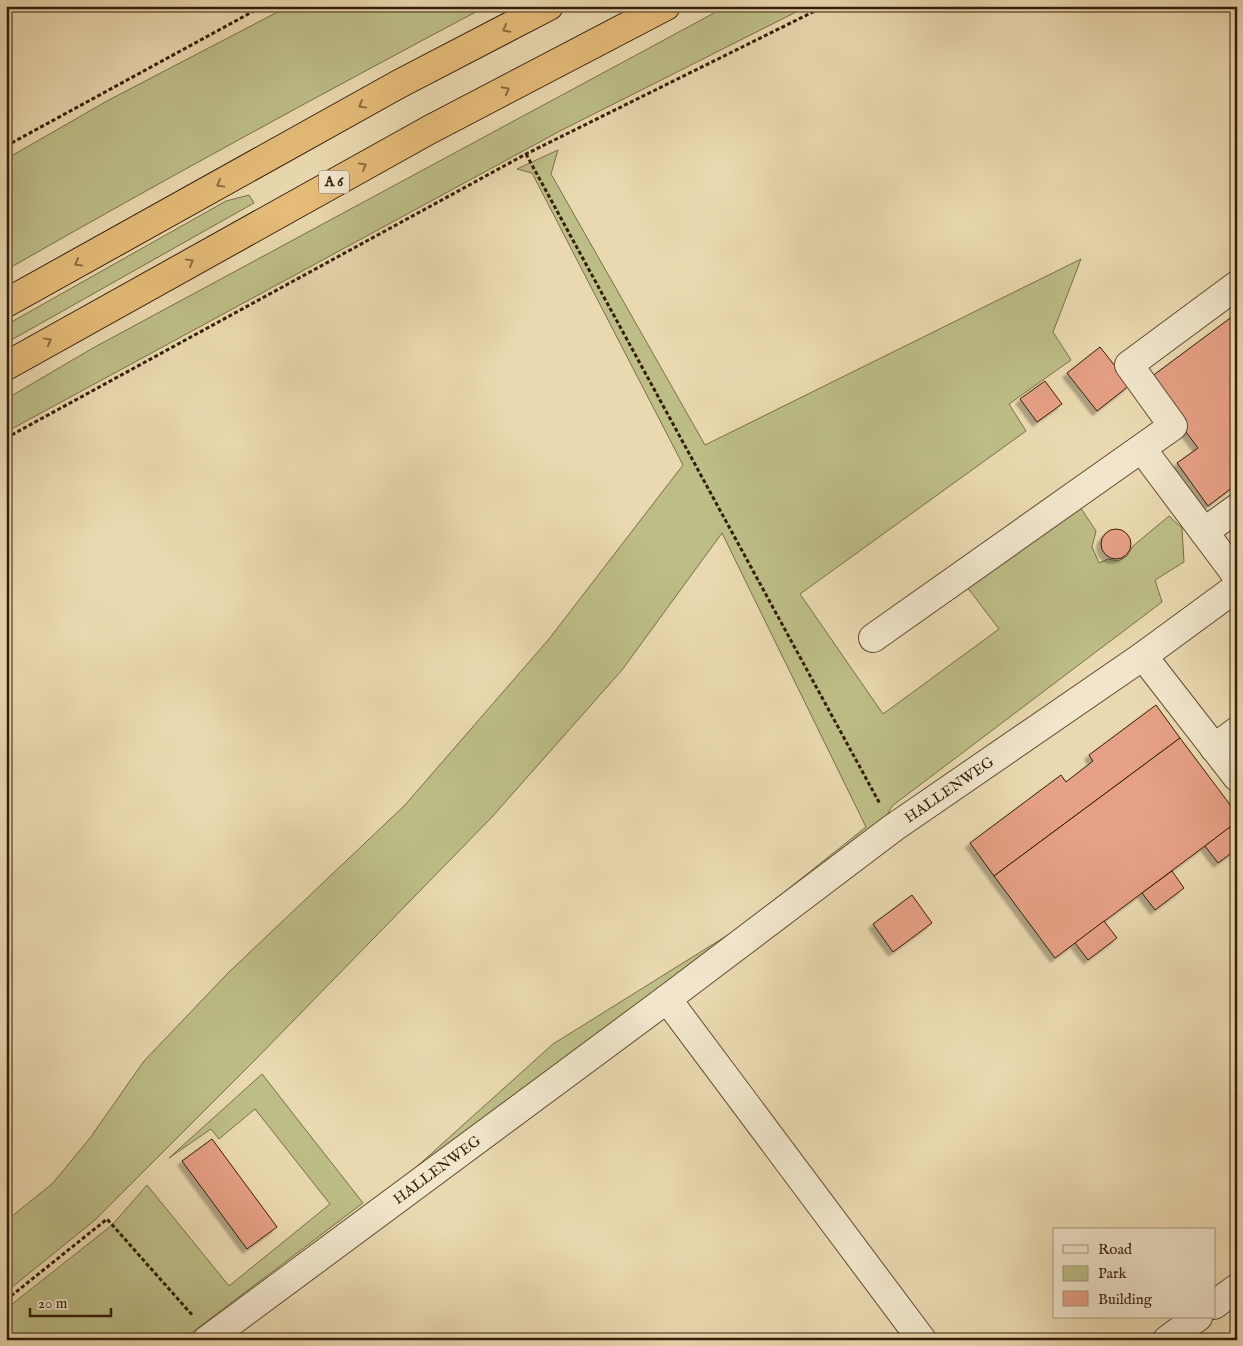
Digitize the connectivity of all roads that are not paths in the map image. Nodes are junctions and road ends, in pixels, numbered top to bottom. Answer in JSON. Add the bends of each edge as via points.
{"nodes":[{"id":1,"x":549,"y":6,"type":"edge"},
{"id":2,"x":666,"y":6,"type":"edge"},
{"id":3,"x":1237,"y":285,"type":"edge"},
{"id":4,"x":6,"y":303,"type":"edge"},
{"id":5,"x":6,"y":366,"type":"edge"},
{"id":6,"x":1142,"y":448,"type":"junction"},
{"id":7,"x":1237,"y":508,"type":"edge"},
{"id":8,"x":1204,"y":532,"type":"junction"},
{"id":9,"x":1237,"y":576,"type":"edge"},
{"id":10,"x":1237,"y":587,"type":"edge"},
{"id":11,"x":873,"y":638,"type":"dead end"},
{"id":12,"x":1143,"y":656,"type":"junction"},
{"id":13,"x":1237,"y":731,"type":"edge"},
{"id":14,"x":1214,"y":748,"type":"junction"},
{"id":15,"x":1237,"y":778,"type":"edge"},
{"id":16,"x":667,"y":999,"type":"junction"},
{"id":17,"x":1237,"y":1288,"type":"edge"},
{"id":18,"x":1216,"y":1304,"type":"edge"},
{"id":19,"x":1197,"y":1318,"type":"edge"},
{"id":20,"x":209,"y":1338,"type":"edge"},
{"id":21,"x":922,"y":1340,"type":"edge"},
{"id":22,"x":1168,"y":1340,"type":"edge"}],
"edges":[{"from":1,"to":4,"type":"highway","one_way":true,"via":[[390,89]]},
{"from":5,"to":2,"type":"highway","number":"A 6","one_way":true,"via":[[429,130]]},
{"from":3,"to":6,"type":"street","via":[[1128,365],[1173,426]]},
{"from":6,"to":8,"type":"street"},
{"from":6,"to":11,"type":"street"},
{"from":7,"to":8,"type":"street"},
{"from":8,"to":9,"type":"street"},
{"from":10,"to":12,"type":"street","name":"HALLENWEG"},
{"from":12,"to":14,"type":"street"},
{"from":12,"to":16,"type":"street","name":"HALLENWEG","via":[[893,828]]},
{"from":13,"to":14,"type":"street"},
{"from":14,"to":15,"type":"street"},
{"from":16,"to":20,"type":"street","name":"HALLENWEG"},
{"from":16,"to":21,"type":"street"},
{"from":17,"to":18,"type":"street"},
{"from":19,"to":22,"type":"street"}]}
